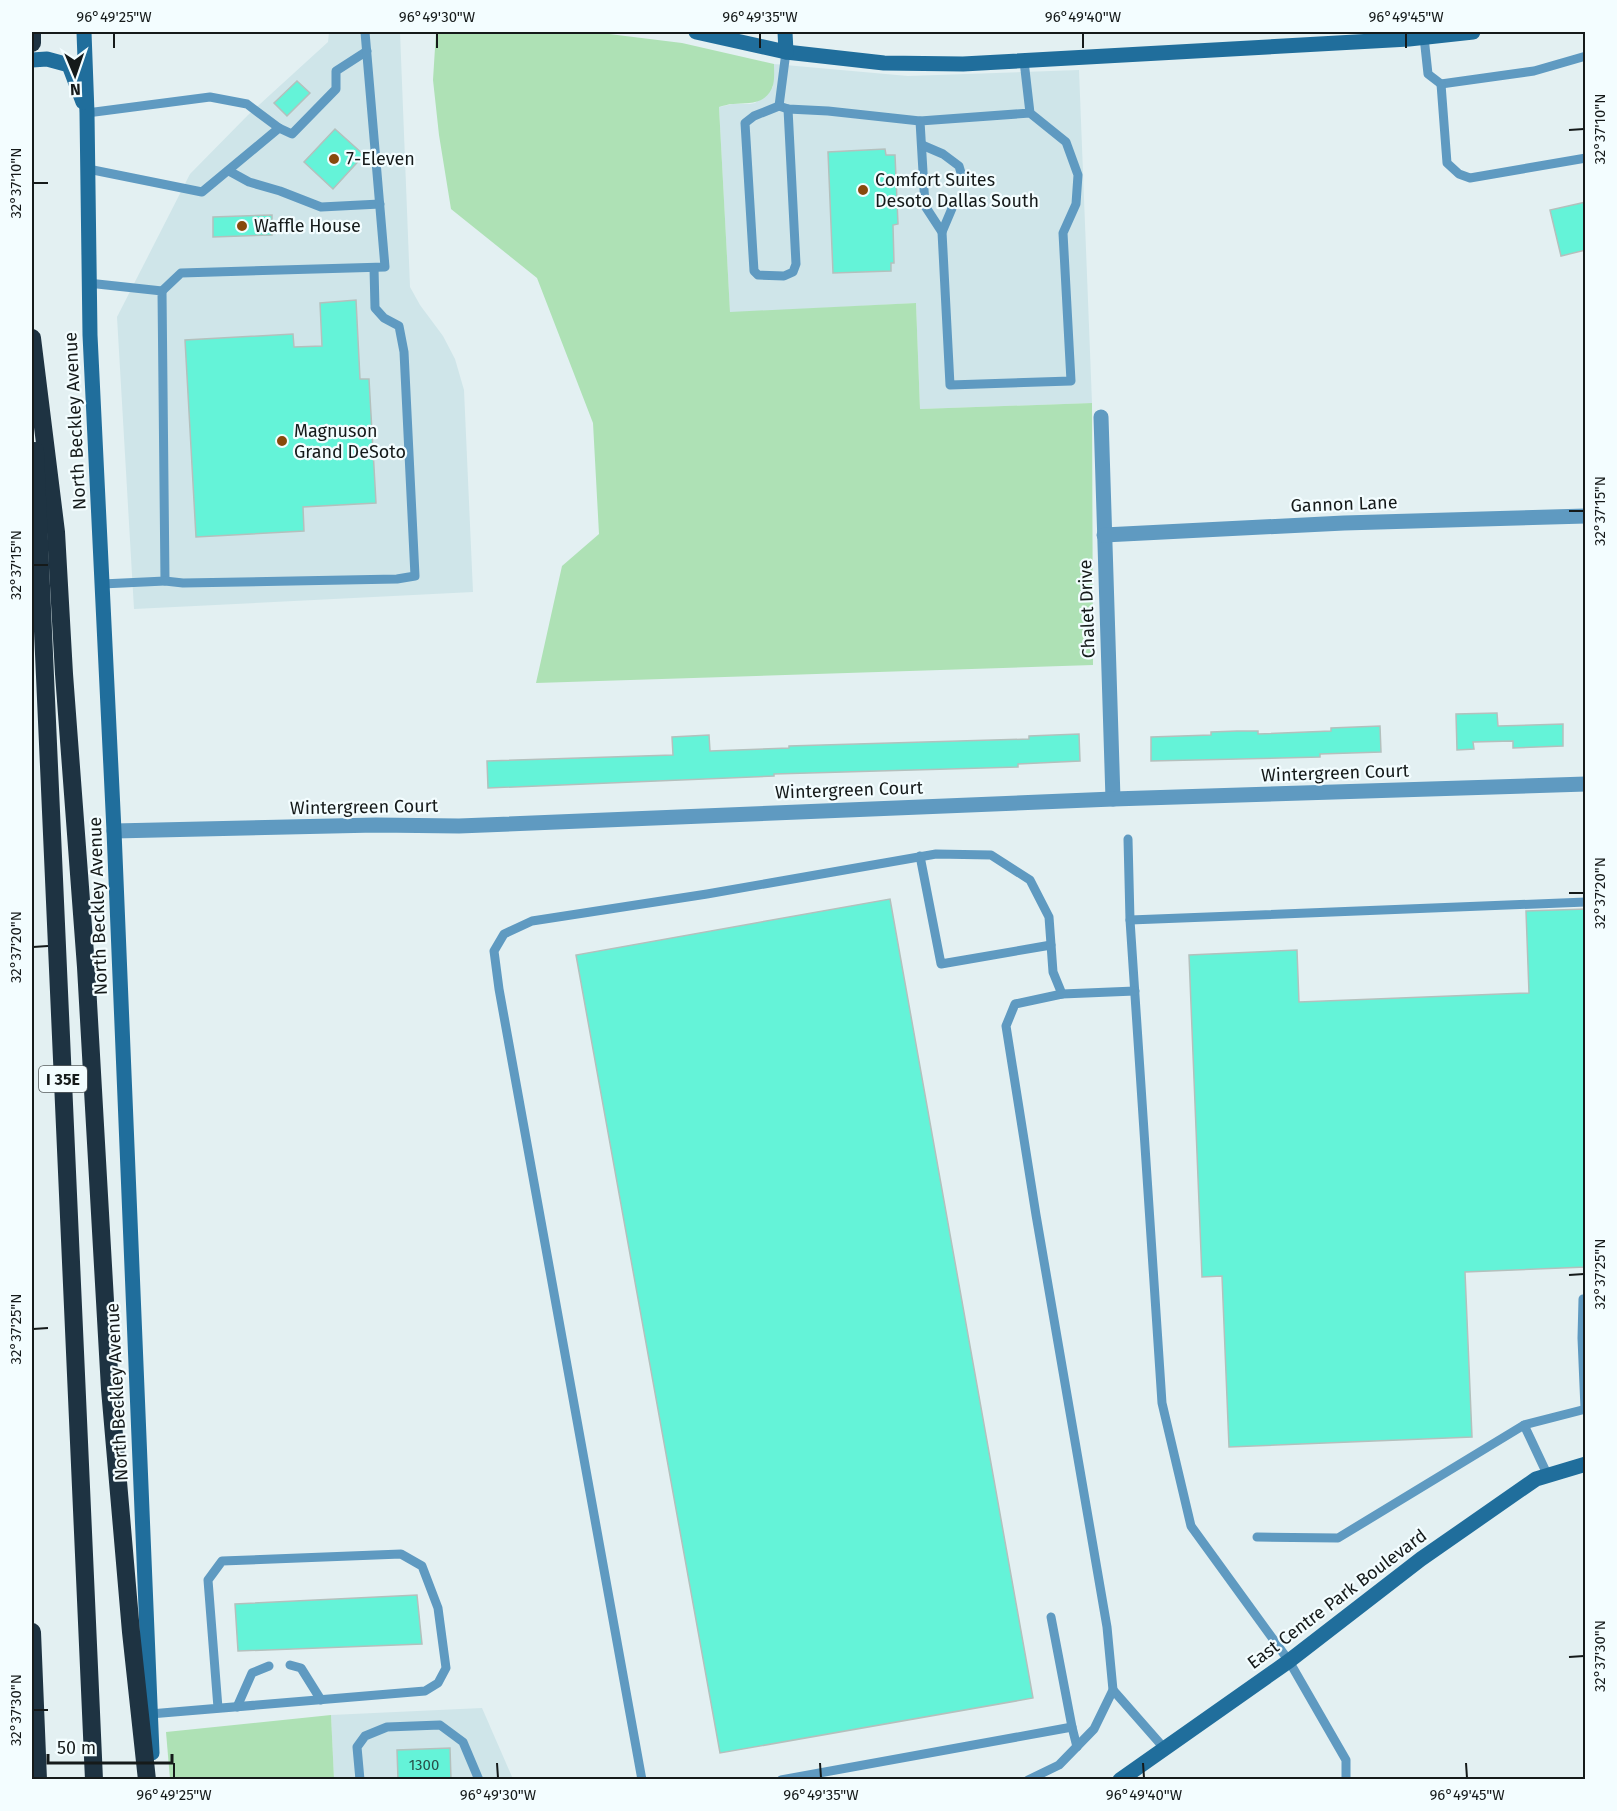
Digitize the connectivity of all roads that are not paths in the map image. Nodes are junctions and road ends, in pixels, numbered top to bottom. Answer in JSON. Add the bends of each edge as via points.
{"nodes":[{"id":1,"x":32,"y":32,"type":"edge"},
{"id":2,"x":84,"y":32,"type":"edge"},
{"id":3,"x":366,"y":32,"type":"edge"},
{"id":4,"x":696,"y":32,"type":"edge"},
{"id":5,"x":785,"y":32,"type":"edge"},
{"id":6,"x":1473,"y":32,"type":"edge"},
{"id":7,"x":1424,"y":38,"type":"junction"},
{"id":8,"x":32,"y":43,"type":"edge"},
{"id":9,"x":368,"y":51,"type":"junction"},
{"id":10,"x":786,"y":52,"type":"junction"},
{"id":11,"x":1586,"y":56,"type":"edge"},
{"id":12,"x":32,"y":60,"type":"edge"},
{"id":13,"x":1024,"y":61,"type":"junction"},
{"id":14,"x":1441,"y":84,"type":"junction"},
{"id":15,"x":783,"y":108,"type":"junction"},
{"id":16,"x":1030,"y":112,"type":"junction"},
{"id":17,"x":87,"y":113,"type":"junction"},
{"id":18,"x":920,"y":120,"type":"junction"},
{"id":19,"x":279,"y":128,"type":"junction"},
{"id":20,"x":922,"y":146,"type":"junction"},
{"id":21,"x":1586,"y":158,"type":"edge"},
{"id":22,"x":88,"y":169,"type":"junction"},
{"id":23,"x":229,"y":171,"type":"junction"},
{"id":24,"x":964,"y":183,"type":"dead end"},
{"id":25,"x":380,"y":204,"type":"junction"},
{"id":26,"x":953,"y":206,"type":"dead end"},
{"id":27,"x":942,"y":232,"type":"junction"},
{"id":28,"x":374,"y":268,"type":"junction"},
{"id":29,"x":88,"y":284,"type":"junction"},
{"id":30,"x":162,"y":291,"type":"junction"},
{"id":31,"x":32,"y":338,"type":"edge"},
{"id":32,"x":32,"y":379,"type":"edge"},
{"id":33,"x":1101,"y":417,"type":"dead end"},
{"id":34,"x":1586,"y":516,"type":"edge"},
{"id":35,"x":1104,"y":535,"type":"junction"},
{"id":36,"x":165,"y":581,"type":"junction"},
{"id":37,"x":102,"y":584,"type":"junction"},
{"id":38,"x":1586,"y":784,"type":"edge"},
{"id":39,"x":1113,"y":799,"type":"junction"},
{"id":40,"x":114,"y":831,"type":"junction"},
{"id":41,"x":1128,"y":839,"type":"dead end"},
{"id":42,"x":920,"y":856,"type":"junction"},
{"id":43,"x":1586,"y":902,"type":"edge"},
{"id":44,"x":1130,"y":920,"type":"junction"},
{"id":45,"x":1051,"y":945,"type":"junction"},
{"id":46,"x":1134,"y":991,"type":"junction"},
{"id":47,"x":1062,"y":994,"type":"junction"},
{"id":48,"x":1586,"y":1299,"type":"edge"},
{"id":49,"x":1585,"y":1409,"type":"edge"},
{"id":50,"x":1524,"y":1425,"type":"junction"},
{"id":51,"x":1586,"y":1464,"type":"edge"},
{"id":52,"x":1548,"y":1476,"type":"junction"},
{"id":53,"x":1257,"y":1537,"type":"dead end"},
{"id":54,"x":1051,"y":1617,"type":"dead end"},
{"id":55,"x":32,"y":1632,"type":"edge"},
{"id":56,"x":1289,"y":1660,"type":"junction"},
{"id":57,"x":290,"y":1665,"type":"dead end"},
{"id":58,"x":269,"y":1666,"type":"dead end"},
{"id":59,"x":1113,"y":1690,"type":"junction"},
{"id":60,"x":321,"y":1700,"type":"junction"},
{"id":61,"x":237,"y":1707,"type":"junction"},
{"id":62,"x":218,"y":1708,"type":"junction"},
{"id":63,"x":150,"y":1714,"type":"junction"},
{"id":64,"x":1072,"y":1727,"type":"junction"},
{"id":65,"x":1077,"y":1747,"type":"junction"},
{"id":66,"x":1164,"y":1749,"type":"junction"},
{"id":67,"x":38,"y":1779,"type":"edge"},
{"id":68,"x":94,"y":1779,"type":"edge"},
{"id":69,"x":147,"y":1779,"type":"edge"},
{"id":70,"x":153,"y":1779,"type":"edge"},
{"id":71,"x":360,"y":1779,"type":"edge"},
{"id":72,"x":479,"y":1779,"type":"edge"},
{"id":73,"x":642,"y":1779,"type":"edge"},
{"id":74,"x":781,"y":1779,"type":"edge"},
{"id":75,"x":1028,"y":1779,"type":"edge"},
{"id":76,"x":1120,"y":1779,"type":"edge"},
{"id":77,"x":1346,"y":1779,"type":"edge"}],
"edges":[{"from":1,"to":8,"type":"highway"},
{"from":2,"to":17,"type":"main road","name":"North Beckley Avenue"},
{"from":3,"to":9,"type":"lane"},
{"from":4,"to":10,"type":"main road"},
{"from":5,"to":10,"type":"main road"},
{"from":6,"to":7,"type":"main road"},
{"from":7,"to":13,"type":"main road"},
{"from":7,"to":14,"type":"lane","via":[[1428,74]]},
{"from":9,"to":19,"type":"lane","via":[[336,71],[336,89],[292,134]]},
{"from":9,"to":25,"type":"lane"},
{"from":10,"to":13,"type":"main road","via":[[884,63]]},
{"from":10,"to":15,"type":"lane"},
{"from":11,"to":14,"type":"lane","via":[[1534,71]]},
{"from":12,"to":17,"type":"main road","via":[[69,65]]},
{"from":13,"to":16,"type":"lane"},
{"from":14,"to":21,"type":"lane","via":[[1447,163],[1459,174],[1470,178]]},
{"from":15,"to":15,"type":"lane","via":[[754,116],[746,123],[754,271],[758,275],[784,276],[793,272],[796,264]]},
{"from":15,"to":18,"type":"lane"},
{"from":16,"to":18,"type":"lane"},
{"from":16,"to":27,"type":"lane","via":[[1066,142],[1078,175],[1076,204],[1063,233],[1071,381],[950,385]]},
{"from":17,"to":19,"type":"lane","via":[[210,98],[247,104]]},
{"from":17,"to":22,"type":"main road","name":"North Beckley Avenue"},
{"from":18,"to":20,"type":"lane"},
{"from":19,"to":23,"type":"lane"},
{"from":20,"to":24,"type":"lane","via":[[959,166]]},
{"from":20,"to":27,"type":"lane","via":[[925,206]]},
{"from":22,"to":23,"type":"lane","via":[[202,192]]},
{"from":22,"to":29,"type":"main road","name":"North Beckley Avenue"},
{"from":23,"to":25,"type":"lane","via":[[321,207]]},
{"from":25,"to":28,"type":"lane","via":[[385,267]]},
{"from":26,"to":27,"type":"lane"},
{"from":28,"to":30,"type":"lane","via":[[181,273]]},
{"from":28,"to":36,"type":"lane","via":[[375,308],[399,326],[404,352],[415,576]]},
{"from":29,"to":30,"type":"lane"},
{"from":29,"to":37,"type":"main road","name":"North Beckley Avenue"},
{"from":30,"to":36,"type":"lane"},
{"from":31,"to":69,"type":"highway","via":[[56,532],[110,1389]]},
{"from":32,"to":68,"type":"highway","number":"I 35E"},
{"from":33,"to":35,"type":"street","name":"Chalet Drive"},
{"from":34,"to":35,"type":"street","name":"Gannon Lane"},
{"from":35,"to":39,"type":"street","name":"Chalet Drive"},
{"from":36,"to":37,"type":"lane"},
{"from":37,"to":40,"type":"main road","name":"North Beckley Avenue"},
{"from":38,"to":39,"type":"street","name":"Wintergreen Court"},
{"from":39,"to":40,"type":"street","name":"Wintergreen Court","via":[[459,826]]},
{"from":40,"to":63,"type":"main road","name":"North Beckley Avenue"},
{"from":41,"to":44,"type":"lane"},
{"from":42,"to":45,"type":"lane","via":[[991,855],[1030,880],[1049,917]]},
{"from":42,"to":45,"type":"lane","via":[[941,964]]},
{"from":42,"to":73,"type":"lane","via":[[532,921],[504,934],[495,951]]},
{"from":43,"to":44,"type":"lane"},
{"from":44,"to":46,"type":"lane"},
{"from":45,"to":47,"type":"lane","via":[[1053,972]]},
{"from":46,"to":47,"type":"lane"},
{"from":46,"to":56,"type":"lane","via":[[1164,1414],[1191,1526]]},
{"from":47,"to":59,"type":"lane","via":[[1015,1004],[1006,1026],[1107,1627]]},
{"from":48,"to":49,"type":"lane","via":[[1582,1338]]},
{"from":49,"to":50,"type":"lane"},
{"from":50,"to":52,"type":"lane"},
{"from":50,"to":53,"type":"lane","via":[[1338,1538]]},
{"from":51,"to":52,"type":"main road","name":"East Centre Park Boulevard"},
{"from":52,"to":56,"type":"main road","name":"East Centre Park Boulevard","via":[[1536,1479],[1421,1559]]},
{"from":54,"to":64,"type":"lane"},
{"from":55,"to":67,"type":"highway"},
{"from":56,"to":66,"type":"main road","name":"East Centre Park Boulevard"},
{"from":56,"to":77,"type":"lane","via":[[1346,1760]]},
{"from":57,"to":60,"type":"lane","via":[[301,1668]]},
{"from":58,"to":61,"type":"lane","via":[[252,1673]]},
{"from":59,"to":65,"type":"lane","via":[[1094,1729]]},
{"from":59,"to":66,"type":"lane"},
{"from":60,"to":61,"type":"lane"},
{"from":60,"to":62,"type":"lane","via":[[425,1691],[438,1683],[446,1668],[438,1608],[422,1566],[401,1554],[222,1561],[208,1580]]},
{"from":61,"to":62,"type":"lane"},
{"from":62,"to":63,"type":"lane"},
{"from":63,"to":70,"type":"main road","name":"North Beckley Avenue"},
{"from":64,"to":65,"type":"lane"},
{"from":64,"to":74,"type":"lane"},
{"from":65,"to":75,"type":"lane","via":[[1059,1765]]},
{"from":66,"to":76,"type":"main road","name":"East Centre Park Boulevard"},
{"from":71,"to":72,"type":"lane","via":[[357,1747],[365,1736],[387,1727],[440,1725],[463,1742]]}]}
